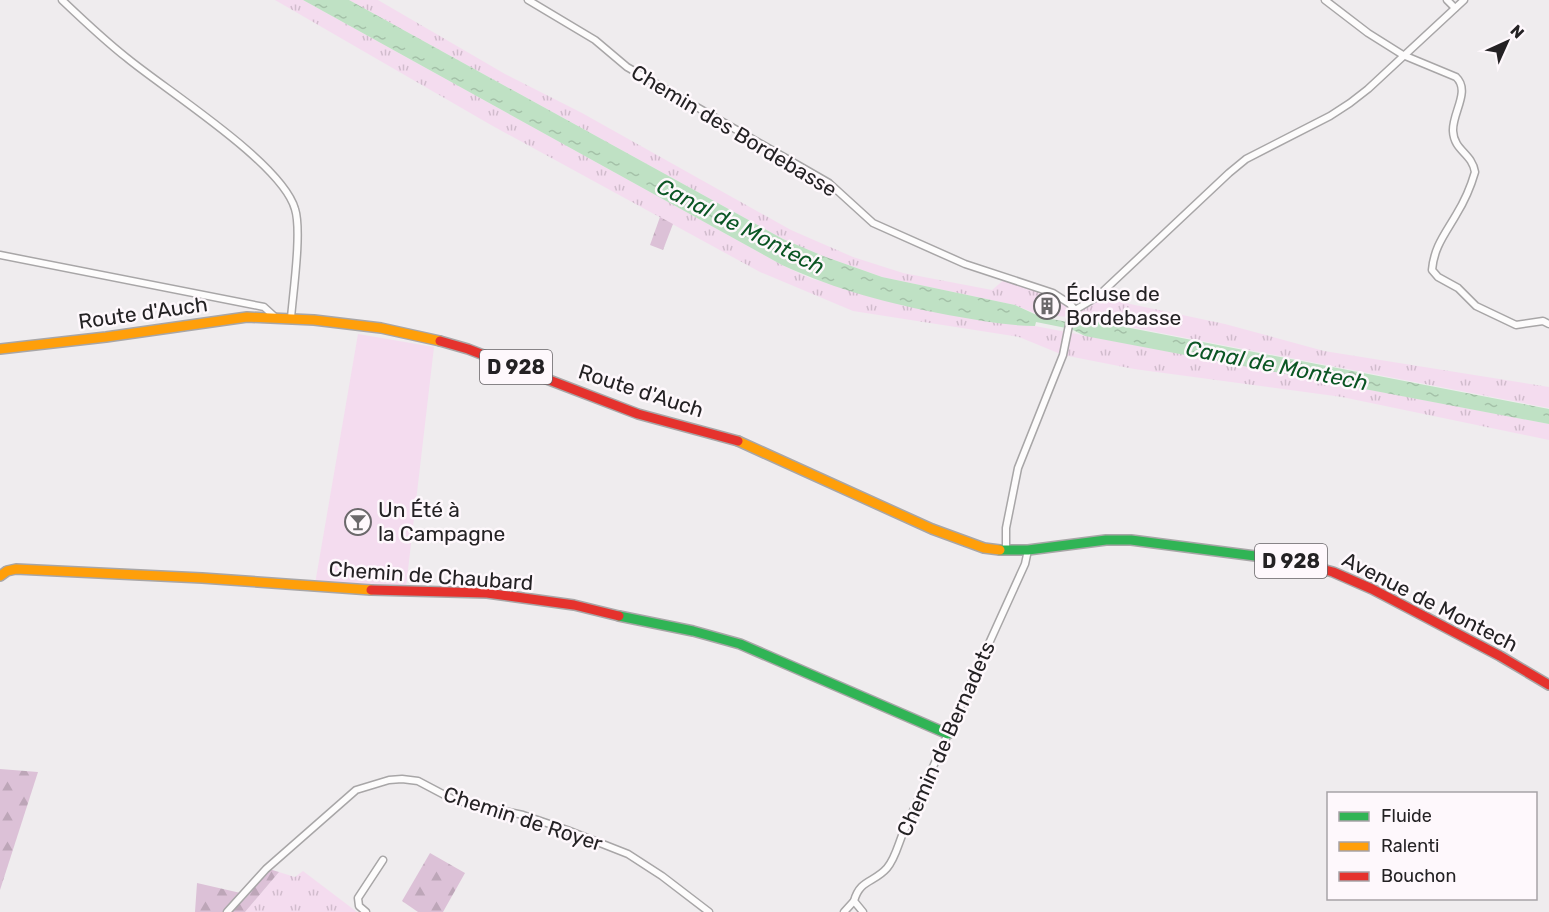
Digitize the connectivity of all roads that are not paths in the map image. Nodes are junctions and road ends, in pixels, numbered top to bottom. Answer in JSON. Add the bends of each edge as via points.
{"nodes":[{"id":1,"x":62,"y":0,"type":"edge"},
{"id":2,"x":528,"y":0,"type":"edge"},
{"id":3,"x":1325,"y":0,"type":"edge"},
{"id":4,"x":1447,"y":0,"type":"edge"},
{"id":5,"x":1464,"y":0,"type":"edge"},
{"id":6,"x":1455,"y":8,"type":"junction"},
{"id":7,"x":1403,"y":55,"type":"junction"},
{"id":8,"x":0,"y":255,"type":"edge"},
{"id":9,"x":1075,"y":309,"type":"junction"},
{"id":10,"x":275,"y":317,"type":"junction"},
{"id":11,"x":291,"y":318,"type":"junction"},
{"id":12,"x":1549,"y":324,"type":"edge"},
{"id":13,"x":0,"y":349,"type":"edge"},
{"id":14,"x":1028,"y":550,"type":"junction"},
{"id":15,"x":1006,"y":551,"type":"junction"},
{"id":16,"x":0,"y":576,"type":"edge"},
{"id":17,"x":1549,"y":685,"type":"edge"},
{"id":18,"x":948,"y":734,"type":"junction"},
{"id":19,"x":382,"y":860,"type":"dead end"},
{"id":20,"x":854,"y":901,"type":"junction"},
{"id":21,"x":227,"y":912,"type":"edge"},
{"id":22,"x":366,"y":912,"type":"edge"},
{"id":23,"x":709,"y":912,"type":"edge"},
{"id":24,"x":844,"y":912,"type":"edge"},
{"id":25,"x":863,"y":912,"type":"edge"}],
"edges":[{"from":1,"to":11,"type":"street","via":[[127,58],[235,140],[289,193],[297,227]]},
{"from":2,"to":9,"type":"street","name":"Chemin des Bordebasse","via":[[595,40],[627,67],[829,183],[873,223],[965,264],[1053,293]]},
{"from":3,"to":7,"type":"street"},
{"from":4,"to":6,"type":"street"},
{"from":5,"to":6,"type":"street"},
{"from":6,"to":7,"type":"street"},
{"from":7,"to":9,"type":"street","via":[[1350,103],[1246,159],[1096,297]]},
{"from":7,"to":12,"type":"street","via":[[1461,81],[1463,89],[1453,132],[1456,146],[1469,158],[1475,172],[1457,214],[1441,237],[1432,270],[1476,306],[1516,325],[1543,321]]},
{"from":8,"to":10,"type":"street","via":[[264,307]]},
{"from":9,"to":15,"type":"street","via":[[1063,355],[1018,468],[1006,528]]},
{"from":10,"to":11,"type":"main road","name":"Route d'Auch","number":"D 928"},
{"from":10,"to":13,"type":"main road","name":"Route d'Auch","number":"D 928"},
{"from":11,"to":15,"type":"main road","name":"Route d'Auch","number":"D 928","via":[[381,328],[468,349],[638,414],[747,444],[932,529],[984,548]]},
{"from":14,"to":15,"type":"main road","name":"Avenue de Montech","number":"D 928"},
{"from":14,"to":17,"type":"main road","name":"Avenue de Montech","number":"D 928","via":[[1131,540],[1293,561],[1372,589]]},
{"from":14,"to":18,"type":"street","name":"Chemin de Bernadets"},
{"from":16,"to":18,"type":"main road","name":"Chemin de Chaubard","via":[[16,569],[202,578],[347,589],[487,593],[574,605],[740,644]]},
{"from":18,"to":20,"type":"street","name":"Chemin de Bernadets","via":[[893,858],[887,868],[862,885]]},
{"from":19,"to":22,"type":"street","via":[[358,898],[359,906]]},
{"from":20,"to":24,"type":"street"},
{"from":20,"to":25,"type":"street"},
{"from":21,"to":23,"type":"street","name":"Chemin de Royer","via":[[266,869],[356,789],[402,779],[418,782],[454,800],[523,815],[628,854]]}]}
